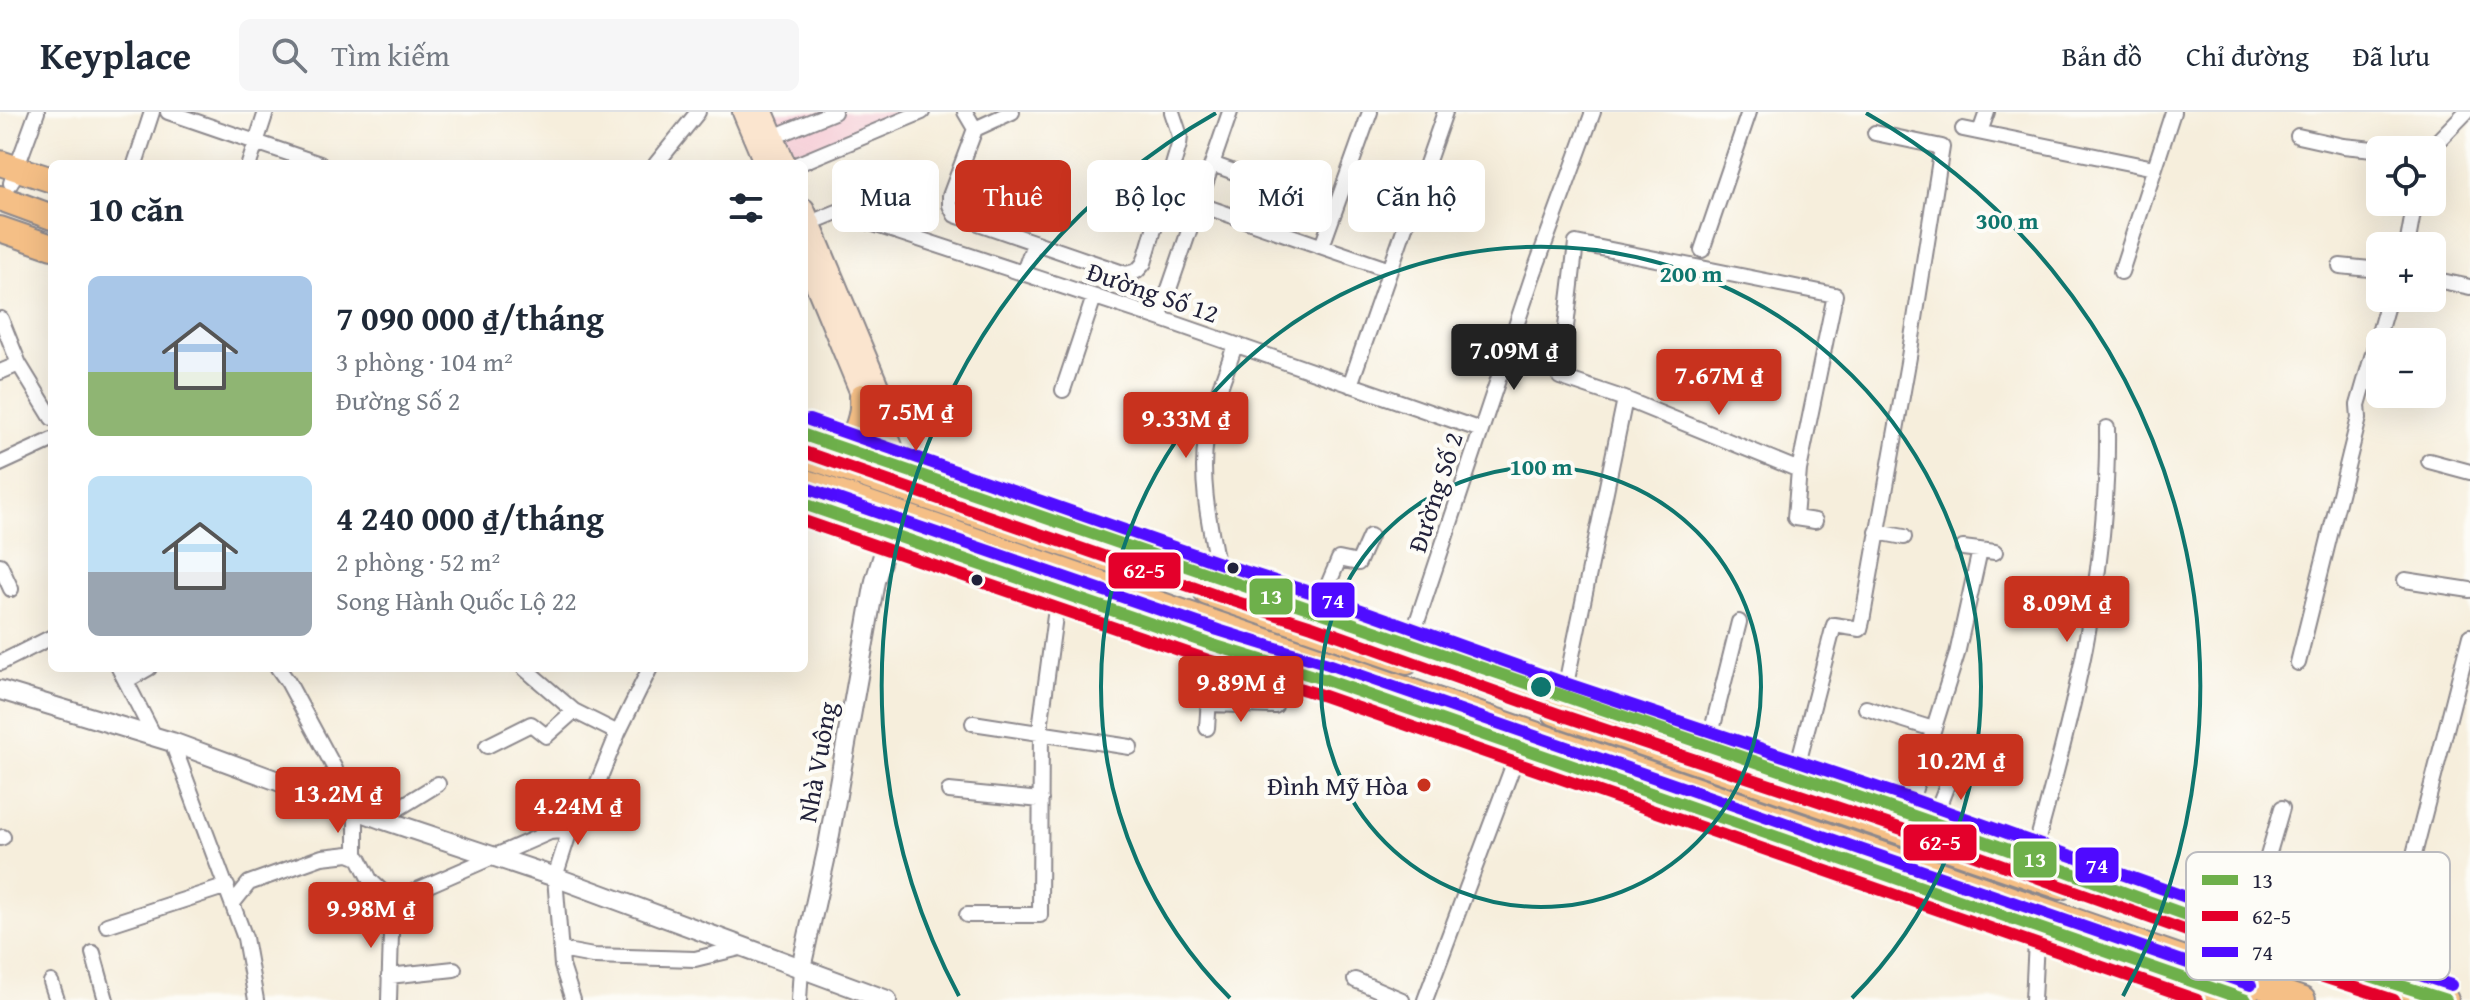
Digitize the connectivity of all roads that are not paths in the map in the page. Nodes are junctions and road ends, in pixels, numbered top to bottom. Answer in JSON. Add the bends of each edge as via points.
{"nodes":[{"id":1,"x":37,"y":112,"type":"edge"},
{"id":2,"x":152,"y":112,"type":"edge"},
{"id":3,"x":168,"y":112,"type":"edge"},
{"id":4,"x":266,"y":112,"type":"edge"},
{"id":5,"x":698,"y":112,"type":"edge"},
{"id":6,"x":743,"y":112,"type":"edge"},
{"id":7,"x":763,"y":112,"type":"edge"},
{"id":8,"x":834,"y":112,"type":"edge"},
{"id":9,"x":922,"y":112,"type":"edge"},
{"id":10,"x":965,"y":112,"type":"edge"},
{"id":11,"x":1012,"y":112,"type":"edge"},
{"id":12,"x":1172,"y":112,"type":"edge"},
{"id":13,"x":1230,"y":112,"type":"edge"},
{"id":14,"x":1370,"y":112,"type":"edge"},
{"id":15,"x":1445,"y":112,"type":"edge"},
{"id":16,"x":1593,"y":112,"type":"edge"},
{"id":17,"x":1749,"y":112,"type":"edge"},
{"id":18,"x":1987,"y":112,"type":"edge"},
{"id":19,"x":2173,"y":112,"type":"edge"},
{"id":20,"x":2466,"y":112,"type":"edge"},
{"id":21,"x":975,"y":129,"type":"junction"},
{"id":22,"x":1963,"y":129,"type":"dead end"},
{"id":23,"x":1980,"y":132,"type":"junction"},
{"id":24,"x":1875,"y":133,"type":"dead end"},
{"id":25,"x":2298,"y":136,"type":"dead end"},
{"id":26,"x":2443,"y":136,"type":"edge"},
{"id":27,"x":773,"y":137,"type":"junction"},
{"id":28,"x":256,"y":143,"type":"junction"},
{"id":29,"x":2366,"y":148,"type":"edge"},
{"id":30,"x":136,"y":160,"type":"edge"},
{"id":31,"x":250,"y":160,"type":"edge"},
{"id":32,"x":308,"y":160,"type":"edge"},
{"id":33,"x":659,"y":160,"type":"edge"},
{"id":34,"x":763,"y":160,"type":"edge"},
{"id":35,"x":783,"y":160,"type":"edge"},
{"id":36,"x":808,"y":160,"type":"edge"},
{"id":37,"x":1213,"y":160,"type":"edge"},
{"id":38,"x":2154,"y":168,"type":"junction"},
{"id":39,"x":5,"y":179,"type":"edge"},
{"id":40,"x":48,"y":180,"type":"edge"},
{"id":41,"x":48,"y":195,"type":"edge"},
{"id":42,"x":1214,"y":209,"type":"edge"},
{"id":43,"x":48,"y":214,"type":"edge"},
{"id":44,"x":808,"y":216,"type":"edge"},
{"id":45,"x":808,"y":218,"type":"edge"},
{"id":46,"x":0,"y":229,"type":"edge"},
{"id":47,"x":1188,"y":232,"type":"edge"},
{"id":48,"x":1034,"y":244,"type":"junction"},
{"id":49,"x":48,"y":246,"type":"edge"},
{"id":50,"x":1322,"y":246,"type":"junction"},
{"id":51,"x":1702,"y":250,"type":"dead end"},
{"id":52,"x":808,"y":265,"type":"edge"},
{"id":53,"x":2340,"y":266,"type":"dead end"},
{"id":54,"x":2366,"y":269,"type":"edge"},
{"id":55,"x":1390,"y":270,"type":"junction"},
{"id":56,"x":2121,"y":272,"type":"dead end"},
{"id":57,"x":1023,"y":274,"type":"junction"},
{"id":58,"x":2446,"y":282,"type":"edge"},
{"id":59,"x":2470,"y":287,"type":"edge"},
{"id":60,"x":1094,"y":297,"type":"junction"},
{"id":61,"x":2385,"y":312,"type":"edge"},
{"id":62,"x":1159,"y":318,"type":"junction"},
{"id":63,"x":1,"y":319,"type":"edge"},
{"id":64,"x":1235,"y":345,"type":"junction"},
{"id":65,"x":19,"y":364,"type":"junction"},
{"id":66,"x":0,"y":372,"type":"edge"},
{"id":67,"x":1350,"y":385,"type":"junction"},
{"id":68,"x":1063,"y":390,"type":"dead end"},
{"id":69,"x":1625,"y":399,"type":"junction"},
{"id":70,"x":867,"y":401,"type":"junction"},
{"id":71,"x":48,"y":411,"type":"edge"},
{"id":72,"x":2107,"y":428,"type":"dead end"},
{"id":73,"x":1481,"y":430,"type":"junction"},
{"id":74,"x":808,"y":438,"type":"edge"},
{"id":75,"x":48,"y":442,"type":"edge"},
{"id":76,"x":808,"y":455,"type":"edge"},
{"id":77,"x":837,"y":456,"type":"junction"},
{"id":78,"x":2429,"y":461,"type":"dead end"},
{"id":79,"x":0,"y":464,"type":"edge"},
{"id":80,"x":1799,"y":470,"type":"junction"},
{"id":81,"x":2470,"y":472,"type":"edge"},
{"id":82,"x":898,"y":477,"type":"junction"},
{"id":83,"x":808,"y":483,"type":"edge"},
{"id":84,"x":808,"y":505,"type":"edge"},
{"id":85,"x":1815,"y":521,"type":"dead end"},
{"id":86,"x":893,"y":522,"type":"junction"},
{"id":87,"x":1877,"y":532,"type":"junction"},
{"id":88,"x":1370,"y":536,"type":"dead end"},
{"id":89,"x":1904,"y":537,"type":"dead end"},
{"id":90,"x":1963,"y":548,"type":"dead end"},
{"id":91,"x":0,"y":565,"type":"edge"},
{"id":92,"x":1220,"y":580,"type":"junction"},
{"id":93,"x":2405,"y":580,"type":"dead end"},
{"id":94,"x":1060,"y":581,"type":"junction"},
{"id":95,"x":11,"y":589,"type":"dead end"},
{"id":96,"x":2470,"y":590,"type":"edge"},
{"id":97,"x":1317,"y":611,"type":"junction"},
{"id":98,"x":1739,"y":622,"type":"dead end"},
{"id":99,"x":1214,"y":634,"type":"junction"},
{"id":100,"x":2470,"y":636,"type":"edge"},
{"id":101,"x":48,"y":639,"type":"edge"},
{"id":102,"x":2468,"y":652,"type":"edge"},
{"id":103,"x":1406,"y":653,"type":"junction"},
{"id":104,"x":0,"y":663,"type":"edge"},
{"id":105,"x":2298,"y":663,"type":"dead end"},
{"id":106,"x":281,"y":672,"type":"edge"},
{"id":107,"x":529,"y":672,"type":"edge"},
{"id":108,"x":648,"y":672,"type":"edge"},
{"id":109,"x":123,"y":674,"type":"edge"},
{"id":110,"x":0,"y":690,"type":"edge"},
{"id":111,"x":1563,"y":699,"type":"junction"},
{"id":112,"x":1209,"y":704,"type":"junction"},
{"id":113,"x":1275,"y":706,"type":"dead end"},
{"id":114,"x":1866,"y":708,"type":"dead end"},
{"id":115,"x":574,"y":711,"type":"junction"},
{"id":116,"x":973,"y":723,"type":"dead end"},
{"id":117,"x":1207,"y":728,"type":"dead end"},
{"id":118,"x":1933,"y":729,"type":"junction"},
{"id":119,"x":1041,"y":732,"type":"junction"},
{"id":120,"x":618,"y":733,"type":"junction"},
{"id":121,"x":163,"y":739,"type":"junction"},
{"id":122,"x":1522,"y":740,"type":"junction"},
{"id":123,"x":487,"y":746,"type":"dead end"},
{"id":124,"x":1708,"y":746,"type":"junction"},
{"id":125,"x":1130,"y":747,"type":"dead end"},
{"id":126,"x":1954,"y":767,"type":"dead end"},
{"id":127,"x":438,"y":784,"type":"dead end"},
{"id":128,"x":1792,"y":785,"type":"junction"},
{"id":129,"x":949,"y":791,"type":"dead end"},
{"id":130,"x":1041,"y":800,"type":"junction"},
{"id":131,"x":336,"y":802,"type":"junction"},
{"id":132,"x":2282,"y":808,"type":"dead end"},
{"id":133,"x":356,"y":809,"type":"junction"},
{"id":134,"x":1907,"y":814,"type":"junction"},
{"id":135,"x":381,"y":819,"type":"junction"},
{"id":136,"x":1932,"y":823,"type":"junction"},
{"id":137,"x":570,"y":830,"type":"junction"},
{"id":138,"x":2269,"y":852,"type":"edge"},
{"id":139,"x":2419,"y":852,"type":"edge"},
{"id":140,"x":356,"y":857,"type":"junction"},
{"id":141,"x":490,"y":857,"type":"junction"},
{"id":142,"x":2032,"y":860,"type":"junction"},
{"id":143,"x":555,"y":877,"type":"junction"},
{"id":144,"x":227,"y":886,"type":"junction"},
{"id":145,"x":392,"y":901,"type":"junction"},
{"id":146,"x":233,"y":903,"type":"junction"},
{"id":147,"x":2186,"y":914,"type":"edge"},
{"id":148,"x":967,"y":915,"type":"dead end"},
{"id":149,"x":2037,"y":918,"type":"junction"},
{"id":150,"x":2186,"y":923,"type":"edge"},
{"id":151,"x":107,"y":925,"type":"dead end"},
{"id":152,"x":744,"y":947,"type":"junction"},
{"id":153,"x":561,"y":950,"type":"junction"},
{"id":154,"x":93,"y":953,"type":"dead end"},
{"id":155,"x":2186,"y":964,"type":"edge"},
{"id":156,"x":801,"y":968,"type":"junction"},
{"id":157,"x":454,"y":969,"type":"dead end"},
{"id":158,"x":389,"y":976,"type":"junction"},
{"id":159,"x":2186,"y":976,"type":"edge"},
{"id":160,"x":1355,"y":980,"type":"dead end"},
{"id":161,"x":2195,"y":980,"type":"edge"},
{"id":162,"x":2238,"y":980,"type":"edge"},
{"id":163,"x":2351,"y":980,"type":"edge"},
{"id":164,"x":2356,"y":980,"type":"edge"},
{"id":165,"x":51,"y":982,"type":"dead end"},
{"id":166,"x":2385,"y":992,"type":"edge"},
{"id":167,"x":57,"y":1000,"type":"edge"},
{"id":168,"x":106,"y":1000,"type":"edge"},
{"id":169,"x":256,"y":1000,"type":"edge"},
{"id":170,"x":389,"y":1000,"type":"edge"},
{"id":171,"x":573,"y":1000,"type":"edge"},
{"id":172,"x":799,"y":1000,"type":"edge"},
{"id":173,"x":887,"y":1000,"type":"edge"},
{"id":174,"x":1402,"y":1000,"type":"edge"},
{"id":175,"x":1425,"y":1000,"type":"edge"},
{"id":176,"x":2033,"y":1000,"type":"edge"},
{"id":177,"x":2246,"y":1000,"type":"edge"},
{"id":178,"x":2303,"y":1000,"type":"edge"},
{"id":179,"x":2446,"y":1000,"type":"edge"}],
"edges":[{"from":1,"to":39,"type":"street"},
{"from":2,"to":30,"type":"street"},
{"from":3,"to":28,"type":"street"},
{"from":4,"to":28,"type":"street"},
{"from":5,"to":33,"type":"street"},
{"from":6,"to":34,"type":"main road"},
{"from":7,"to":27,"type":"main road"},
{"from":8,"to":27,"type":"street"},
{"from":9,"to":36,"type":"street"},
{"from":10,"to":21,"type":"street"},
{"from":11,"to":21,"type":"street"},
{"from":12,"to":48,"type":"street","via":[[1180,140],[1141,268],[1119,272]]},
{"from":13,"to":37,"type":"street"},
{"from":14,"to":50,"type":"street"},
{"from":15,"to":55,"type":"street"},
{"from":16,"to":73,"type":"street","name":"Đường Số 2"},
{"from":17,"to":51,"type":"street"},
{"from":18,"to":23,"type":"street"},
{"from":19,"to":38,"type":"street"},
{"from":20,"to":26,"type":"street"},
{"from":21,"to":48,"type":"street","via":[[950,196],[953,212]]},
{"from":22,"to":23,"type":"street"},
{"from":23,"to":38,"type":"street"},
{"from":24,"to":87,"type":"street","via":[[1942,147]]},
{"from":25,"to":29,"type":"street"},
{"from":27,"to":35,"type":"main road"},
{"from":28,"to":31,"type":"street"},
{"from":28,"to":32,"type":"street"},
{"from":38,"to":56,"type":"street"},
{"from":39,"to":40,"type":"highway"},
{"from":39,"to":41,"type":"highway"},
{"from":39,"to":43,"type":"highway"},
{"from":42,"to":50,"type":"street"},
{"from":44,"to":57,"type":"street","name":"Đường Số 12","via":[[837,212]]},
{"from":45,"to":70,"type":"main road","via":[[878,386]]},
{"from":46,"to":49,"type":"highway"},
{"from":47,"to":62,"type":"street"},
{"from":48,"to":57,"type":"street"},
{"from":50,"to":55,"type":"street"},
{"from":52,"to":70,"type":"main road"},
{"from":53,"to":54,"type":"street"},
{"from":55,"to":67,"type":"street"},
{"from":57,"to":60,"type":"street","name":"Đường Số 12"},
{"from":58,"to":59,"type":"street"},
{"from":60,"to":62,"type":"street","name":"Đường Số 12"},
{"from":60,"to":68,"type":"street"},
{"from":61,"to":105,"type":"street"},
{"from":62,"to":64,"type":"street","name":"Đường Số 12"},
{"from":63,"to":65,"type":"street"},
{"from":64,"to":67,"type":"street","name":"Đường Số 12"},
{"from":64,"to":92,"type":"street","via":[[1211,418],[1205,461],[1206,503]]},
{"from":65,"to":66,"type":"street"},
{"from":65,"to":71,"type":"street"},
{"from":67,"to":73,"type":"street","name":"Đường Số 12"},
{"from":69,"to":80,"type":"street"},
{"from":69,"to":80,"type":"street","via":[[1560,377],[1576,243],[1835,295]]},
{"from":69,"to":111,"type":"street"},
{"from":70,"to":77,"type":"highway"},
{"from":70,"to":82,"type":"main road","via":[[884,428]]},
{"from":72,"to":142,"type":"street","via":[[2104,517],[2091,624]]},
{"from":73,"to":103,"type":"street","name":"Đường Số 2"},
{"from":74,"to":77,"type":"highway"},
{"from":75,"to":79,"type":"street"},
{"from":76,"to":77,"type":"highway"},
{"from":77,"to":82,"type":"highway"},
{"from":78,"to":81,"type":"street"},
{"from":80,"to":85,"type":"street","via":[[1795,518]]},
{"from":82,"to":86,"type":"main road"},
{"from":82,"to":92,"type":"highway"},
{"from":82,"to":103,"type":"highway"},
{"from":83,"to":86,"type":"highway"},
{"from":84,"to":86,"type":"highway"},
{"from":86,"to":94,"type":"highway"},
{"from":86,"to":156,"type":"street","name":"Nhà Vuông","via":[[875,581]]},
{"from":87,"to":89,"type":"street"},
{"from":87,"to":128,"type":"street","via":[[1860,629],[1834,625]]},
{"from":88,"to":97,"type":"street","via":[[1358,563],[1339,559]]},
{"from":90,"to":118,"type":"street","via":[[1988,551]]},
{"from":91,"to":95,"type":"street"},
{"from":92,"to":97,"type":"highway"},
{"from":93,"to":96,"type":"street"},
{"from":94,"to":99,"type":"highway"},
{"from":94,"to":119,"type":"street"},
{"from":97,"to":103,"type":"highway"},
{"from":98,"to":124,"type":"street"},
{"from":99,"to":112,"type":"street"},
{"from":99,"to":122,"type":"highway"},
{"from":100,"to":102,"type":"street"},
{"from":101,"to":104,"type":"street"},
{"from":102,"to":139,"type":"street"},
{"from":103,"to":111,"type":"highway"},
{"from":103,"to":128,"type":"highway"},
{"from":106,"to":131,"type":"street","via":[[335,769]]},
{"from":107,"to":115,"type":"street"},
{"from":108,"to":120,"type":"street"},
{"from":109,"to":121,"type":"street"},
{"from":110,"to":121,"type":"street"},
{"from":111,"to":124,"type":"highway"},
{"from":112,"to":113,"type":"street"},
{"from":112,"to":117,"type":"street"},
{"from":114,"to":118,"type":"street"},
{"from":115,"to":120,"type":"street"},
{"from":115,"to":123,"type":"street","via":[[546,736],[531,724]]},
{"from":116,"to":119,"type":"street"},
{"from":118,"to":134,"type":"street"},
{"from":119,"to":125,"type":"street"},
{"from":119,"to":130,"type":"street"},
{"from":120,"to":137,"type":"street"},
{"from":121,"to":131,"type":"street"},
{"from":121,"to":144,"type":"street"},
{"from":122,"to":149,"type":"highway"},
{"from":122,"to":175,"type":"street"},
{"from":124,"to":128,"type":"highway"},
{"from":126,"to":136,"type":"street"},
{"from":127,"to":135,"type":"street"},
{"from":128,"to":134,"type":"highway"},
{"from":128,"to":150,"type":"highway"},
{"from":129,"to":130,"type":"street"},
{"from":130,"to":148,"type":"street","via":[[1040,915]]},
{"from":131,"to":133,"type":"street"},
{"from":132,"to":138,"type":"street"},
{"from":133,"to":135,"type":"street"},
{"from":133,"to":140,"type":"street"},
{"from":134,"to":136,"type":"highway"},
{"from":135,"to":141,"type":"street"},
{"from":136,"to":142,"type":"highway"},
{"from":137,"to":141,"type":"street","via":[[550,832]]},
{"from":137,"to":143,"type":"street"},
{"from":140,"to":145,"type":"street"},
{"from":140,"to":146,"type":"street","via":[[322,857],[249,883]]},
{"from":141,"to":143,"type":"street"},
{"from":141,"to":145,"type":"street"},
{"from":142,"to":147,"type":"highway"},
{"from":143,"to":152,"type":"street"},
{"from":143,"to":153,"type":"street"},
{"from":144,"to":146,"type":"street"},
{"from":144,"to":151,"type":"street"},
{"from":145,"to":158,"type":"street"},
{"from":146,"to":169,"type":"street"},
{"from":149,"to":155,"type":"highway"},
{"from":149,"to":159,"type":"highway"},
{"from":149,"to":176,"type":"street"},
{"from":152,"to":153,"type":"street","via":[[695,959]]},
{"from":152,"to":156,"type":"street"},
{"from":153,"to":171,"type":"street"},
{"from":154,"to":168,"type":"street"},
{"from":156,"to":172,"type":"street","name":"Nhà Vuông"},
{"from":156,"to":173,"type":"street"},
{"from":157,"to":158,"type":"street"},
{"from":158,"to":170,"type":"street"},
{"from":160,"to":174,"type":"street"},
{"from":161,"to":177,"type":"highway"},
{"from":162,"to":178,"type":"highway"},
{"from":163,"to":166,"type":"highway"},
{"from":164,"to":166,"type":"highway"},
{"from":165,"to":167,"type":"street"},
{"from":166,"to":179,"type":"highway"}]}
